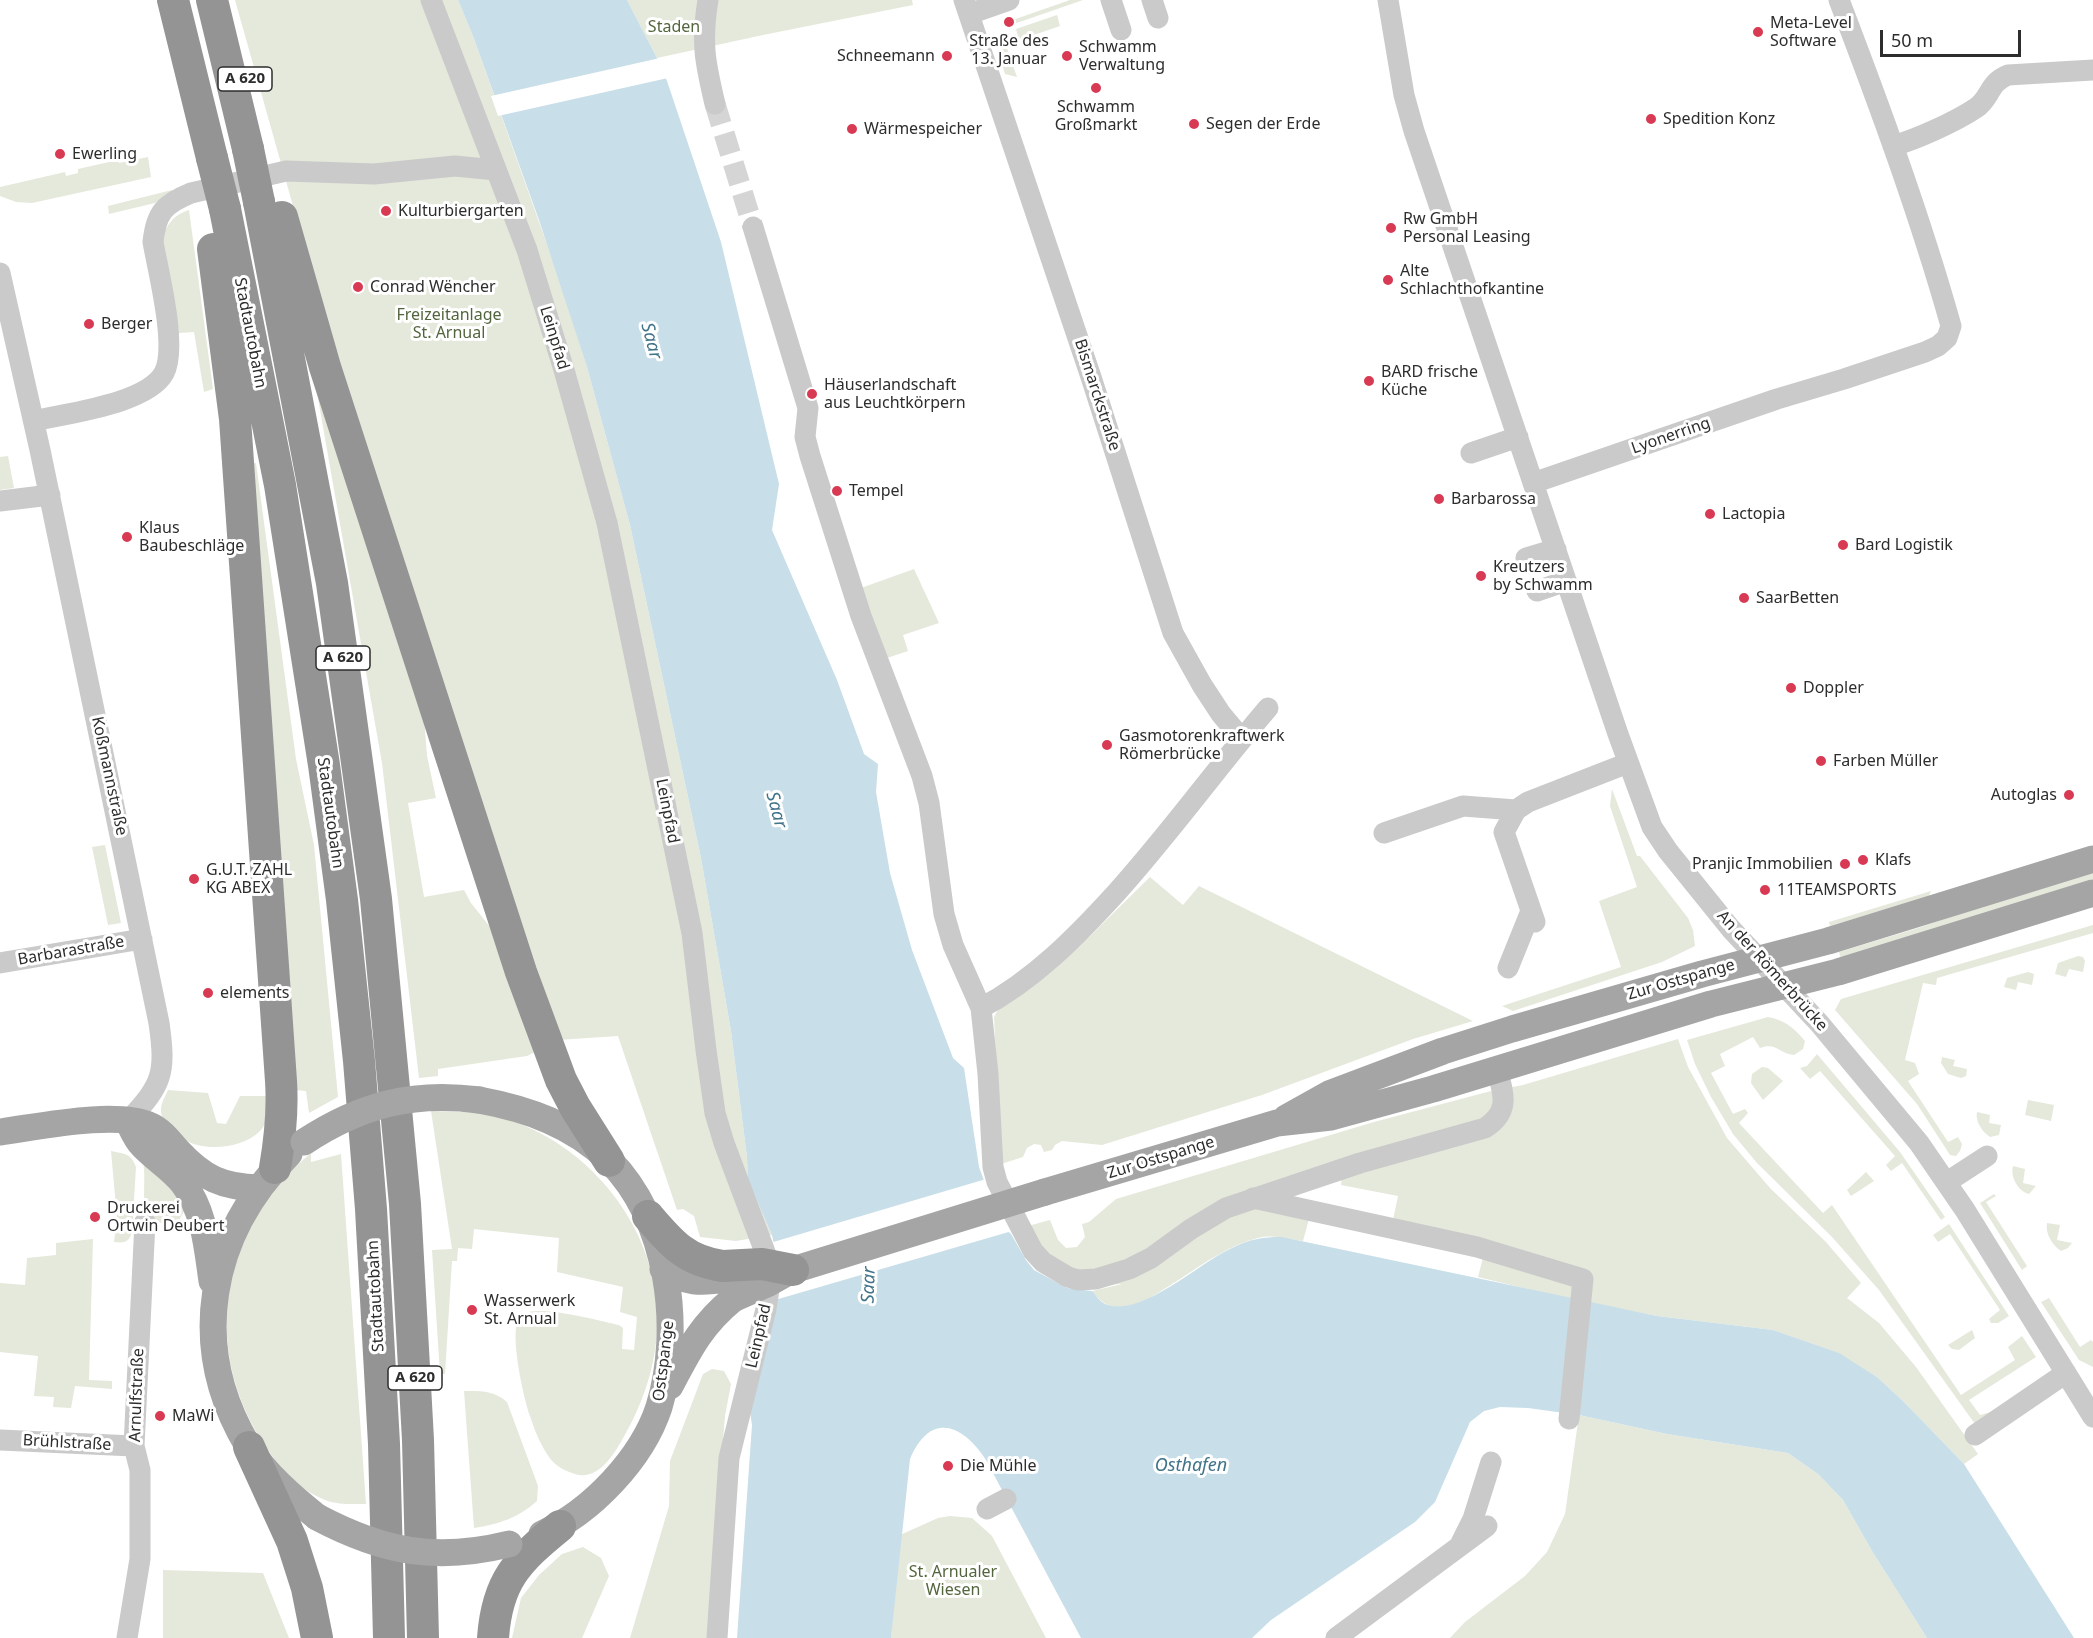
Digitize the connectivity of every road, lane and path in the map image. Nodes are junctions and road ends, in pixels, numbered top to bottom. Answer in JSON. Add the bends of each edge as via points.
{"nodes":[{"id":1,"x":431,"y":0,"type":"edge"},
{"id":2,"x":708,"y":0,"type":"edge"},
{"id":3,"x":1009,"y":0,"type":"edge"},
{"id":4,"x":1111,"y":0,"type":"edge"},
{"id":5,"x":1388,"y":0,"type":"edge"},
{"id":6,"x":1839,"y":0,"type":"edge"},
{"id":7,"x":966,"y":7,"type":"edge"},
{"id":8,"x":215,"y":8,"type":"edge"},
{"id":9,"x":176,"y":12,"type":"edge"},
{"id":10,"x":1121,"y":30,"type":"dead end"},
{"id":11,"x":2093,"y":70,"type":"edge"},
{"id":12,"x":715,"y":104,"type":"tunnel mouth"},
{"id":13,"x":1893,"y":146,"type":"junction"},
{"id":14,"x":496,"y":170,"type":"junction"},
{"id":15,"x":268,"y":199,"type":"junction"},
{"id":16,"x":208,"y":205,"type":"junction"},
{"id":17,"x":753,"y":226,"type":"tunnel mouth"},
{"id":18,"x":0,"y":273,"type":"edge"},
{"id":19,"x":34,"y":421,"type":"junction"},
{"id":20,"x":1518,"y":437,"type":"junction"},
{"id":21,"x":1471,"y":453,"type":"dead end"},
{"id":22,"x":1533,"y":483,"type":"junction"},
{"id":23,"x":50,"y":495,"type":"junction"},
{"id":24,"x":0,"y":501,"type":"edge"},
{"id":25,"x":1556,"y":549,"type":"junction"},
{"id":26,"x":1526,"y":558,"type":"dead end"},
{"id":27,"x":1566,"y":581,"type":"junction"},
{"id":28,"x":1537,"y":591,"type":"dead end"},
{"id":29,"x":1268,"y":708,"type":"dead end"},
{"id":30,"x":1242,"y":739,"type":"junction"},
{"id":31,"x":1628,"y":763,"type":"junction"},
{"id":32,"x":1516,"y":810,"type":"junction"},
{"id":33,"x":1384,"y":833,"type":"dead end"},
{"id":34,"x":2093,"y":859,"type":"edge"},
{"id":35,"x":2093,"y":893,"type":"edge"},
{"id":36,"x":142,"y":939,"type":"junction"},
{"id":37,"x":1758,"y":958,"type":"junction"},
{"id":38,"x":0,"y":963,"type":"edge"},
{"id":39,"x":1508,"y":968,"type":"dead end"},
{"id":40,"x":1785,"y":986,"type":"junction"},
{"id":41,"x":981,"y":1008,"type":"junction"},
{"id":42,"x":1497,"y":1069,"type":"junction"},
{"id":43,"x":128,"y":1121,"type":"junction"},
{"id":44,"x":1277,"y":1123,"type":"junction"},
{"id":45,"x":0,"y":1132,"type":"edge"},
{"id":46,"x":1987,"y":1156,"type":"dead end"},
{"id":47,"x":609,"y":1161,"type":"junction"},
{"id":48,"x":267,"y":1178,"type":"junction"},
{"id":49,"x":1947,"y":1182,"type":"junction"},
{"id":50,"x":1253,"y":1198,"type":"junction"},
{"id":51,"x":648,"y":1216,"type":"junction"},
{"id":52,"x":145,"y":1222,"type":"dead end"},
{"id":53,"x":663,"y":1269,"type":"junction"},
{"id":54,"x":793,"y":1270,"type":"joint"},
{"id":55,"x":728,"y":1282,"type":"junction"},
{"id":56,"x":215,"y":1306,"type":"junction"},
{"id":57,"x":2066,"y":1373,"type":"junction"},
{"id":58,"x":658,"y":1408,"type":"junction"},
{"id":59,"x":2093,"y":1417,"type":"edge"},
{"id":60,"x":1569,"y":1419,"type":"dead end"},
{"id":61,"x":1975,"y":1435,"type":"dead end"},
{"id":62,"x":0,"y":1440,"type":"edge"},
{"id":63,"x":134,"y":1446,"type":"junction"},
{"id":64,"x":249,"y":1447,"type":"junction"},
{"id":65,"x":1491,"y":1461,"type":"dead end"},
{"id":66,"x":1006,"y":1499,"type":"dead end"},
{"id":67,"x":987,"y":1509,"type":"dead end"},
{"id":68,"x":560,"y":1526,"type":"junction"},
{"id":69,"x":1487,"y":1526,"type":"dead end"},
{"id":70,"x":1457,"y":1548,"type":"junction"},
{"id":71,"x":127,"y":1638,"type":"edge"},
{"id":72,"x":317,"y":1638,"type":"edge"},
{"id":73,"x":389,"y":1638,"type":"edge"},
{"id":74,"x":423,"y":1638,"type":"edge"},
{"id":75,"x":493,"y":1638,"type":"edge"},
{"id":76,"x":717,"y":1638,"type":"edge"},
{"id":77,"x":1336,"y":1638,"type":"edge"}],
"edges":[{"from":1,"to":14,"type":"street","name":"Leinpfad"},
{"from":2,"to":12,"type":"street","via":[[703,45]]},
{"from":3,"to":7,"type":"street"},
{"from":4,"to":10,"type":"street"},
{"from":5,"to":20,"type":"street","via":[[1414,131]]},
{"from":6,"to":13,"type":"street","name":"Lyonerring"},
{"from":7,"to":30,"type":"street","name":"Bismarckstraße","via":[[1173,633],[1202,685]]},
{"from":8,"to":15,"type":"highway","number":"A 620","via":[[245,79]]},
{"from":9,"to":16,"type":"highway","name":"Stadtautobahn","number":"A 620","bridge":true,"via":[[206,160]]},
{"from":11,"to":13,"type":"street","via":[[2008,75],[1998,79],[1977,107]]},
{"from":13,"to":22,"type":"street","name":"Lyonerring","via":[[1952,326],[1947,338],[1938,346],[1846,386],[1778,399]]},
{"from":14,"to":16,"type":"street","via":[[455,166],[374,174],[286,171]]},
{"from":14,"to":76,"type":"street","name":"Leinpfad","via":[[527,250],[607,523],[692,933],[715,1113],[768,1260],[766,1310],[729,1458]]},
{"from":15,"to":47,"type":"highway","number":"A 620","via":[[521,972],[561,1080]]},
{"from":15,"to":74,"type":"highway","name":"Stadtautobahn","number":"A 620","via":[[332,583],[376,899],[405,1204],[418,1440]]},
{"from":16,"to":19,"type":"street","via":[[177,199],[164,207],[154,227],[169,343],[165,372],[151,387],[124,401]]},
{"from":16,"to":48,"type":"highway","via":[[235,418],[281,1081],[280,1138]]},
{"from":16,"to":73,"type":"highway","name":"Stadtautobahn","number":"A 620","via":[[280,485],[342,900],[370,1209],[384,1444]]},
{"from":17,"to":41,"type":"street","via":[[808,408],[806,437],[810,456],[861,616],[922,776],[944,914]]},
{"from":18,"to":19,"type":"street","name":"Koßmannstraße"},
{"from":19,"to":23,"type":"street","name":"Koßmannstraße"},
{"from":20,"to":21,"type":"street"},
{"from":20,"to":22,"type":"street"},
{"from":22,"to":25,"type":"street","name":"An der Römerbrücke"},
{"from":23,"to":24,"type":"street"},
{"from":23,"to":36,"type":"street","name":"Koßmannstraße"},
{"from":25,"to":26,"type":"street"},
{"from":25,"to":27,"type":"street","name":"An der Römerbrücke"},
{"from":27,"to":28,"type":"street"},
{"from":27,"to":31,"type":"street","name":"An der Römerbrücke"},
{"from":29,"to":30,"type":"street"},
{"from":30,"to":41,"type":"street","via":[[1148,857],[1082,930],[1029,977]]},
{"from":31,"to":32,"type":"street"},
{"from":31,"to":37,"type":"street","name":"An der Römerbrücke","via":[[1652,827]]},
{"from":32,"to":33,"type":"street","via":[[1463,806]]},
{"from":32,"to":39,"type":"street","via":[[1504,832],[1533,917]]},
{"from":34,"to":37,"type":"main road","name":"Zur Ostspange","via":[[1828,941]]},
{"from":35,"to":40,"type":"main road","name":"Zur Ostspange"},
{"from":36,"to":38,"type":"street","name":"Barbarastraße"},
{"from":36,"to":43,"type":"street","name":"Koßmannstraße","via":[[164,1057],[157,1084]]},
{"from":37,"to":40,"type":"street","name":"An der Römerbrücke"},
{"from":37,"to":44,"type":"main road","name":"Zur Ostspange","via":[[1443,1051],[1329,1094]]},
{"from":40,"to":42,"type":"main road","name":"Zur Ostspange","via":[[1701,1007]]},
{"from":40,"to":49,"type":"street","name":"An der Römerbrücke","via":[[1890,1106]]},
{"from":41,"to":50,"type":"street","via":[[997,1182],[1033,1251],[1056,1272],[1078,1280],[1111,1276],[1151,1258],[1226,1208]]},
{"from":42,"to":44,"type":"main road","name":"Zur Ostspange","via":[[1331,1117]]},
{"from":42,"to":50,"type":"street","via":[[1503,1107],[1498,1119],[1485,1128]]},
{"from":43,"to":45,"type":"main road","via":[[87,1121]]},
{"from":43,"to":48,"type":"main road","via":[[156,1128],[205,1175],[219,1182],[237,1188]]},
{"from":43,"to":56,"type":"main road","via":[[140,1144],[169,1168],[194,1200],[206,1236]]},
{"from":44,"to":54,"type":"main road","name":"Zur Ostspange","bridge":true},
{"from":46,"to":49,"type":"street"},
{"from":47,"to":48,"type":"main road","name":"Ostspange","bridge":true,"via":[[574,1132],[553,1121],[479,1100],[427,1097],[390,1102],[350,1116],[304,1142]]},
{"from":47,"to":51,"type":"main road","name":"Ostspange"},
{"from":48,"to":56,"type":"main road","name":"Ostspange","via":[[227,1244]]},
{"from":49,"to":57,"type":"street","name":"An der Römerbrücke"},
{"from":50,"to":60,"type":"street","via":[[1483,1248],[1583,1279]]},
{"from":51,"to":53,"type":"main road","name":"Ostspange"},
{"from":51,"to":55,"type":"highway","via":[[688,1256],[708,1264]]},
{"from":52,"to":63,"type":"street","name":"Arnulfstraße"},
{"from":53,"to":55,"type":"main road","via":[[689,1281]]},
{"from":53,"to":58,"type":"main road","name":"Ostspange","via":[[670,1339]]},
{"from":54,"to":55,"type":"highway","bridge":true,"via":[[762,1263]]},
{"from":55,"to":58,"type":"main road"},
{"from":56,"to":64,"type":"main road","name":"Ostspange","via":[[217,1365],[225,1395]]},
{"from":57,"to":59,"type":"street","name":"An der Römerbrücke"},
{"from":57,"to":61,"type":"street"},
{"from":58,"to":68,"type":"main road","name":"Ostspange","via":[[625,1468]]},
{"from":62,"to":63,"type":"street","name":"Brühlstraße"},
{"from":63,"to":71,"type":"street","name":"Arnulfstraße","via":[[140,1470],[140,1559]]},
{"from":64,"to":68,"type":"main road","name":"Ostspange","bridge":true,"via":[[277,1481],[317,1517],[356,1536],[401,1550],[484,1550]]},
{"from":64,"to":72,"type":"highway","via":[[292,1541]]},
{"from":65,"to":70,"type":"street","via":[[1473,1519]]},
{"from":66,"to":67,"type":"street"},
{"from":68,"to":75,"type":"highway","via":[[536,1545],[507,1579],[495,1614]]},
{"from":69,"to":70,"type":"street"},
{"from":70,"to":77,"type":"street"}]}
